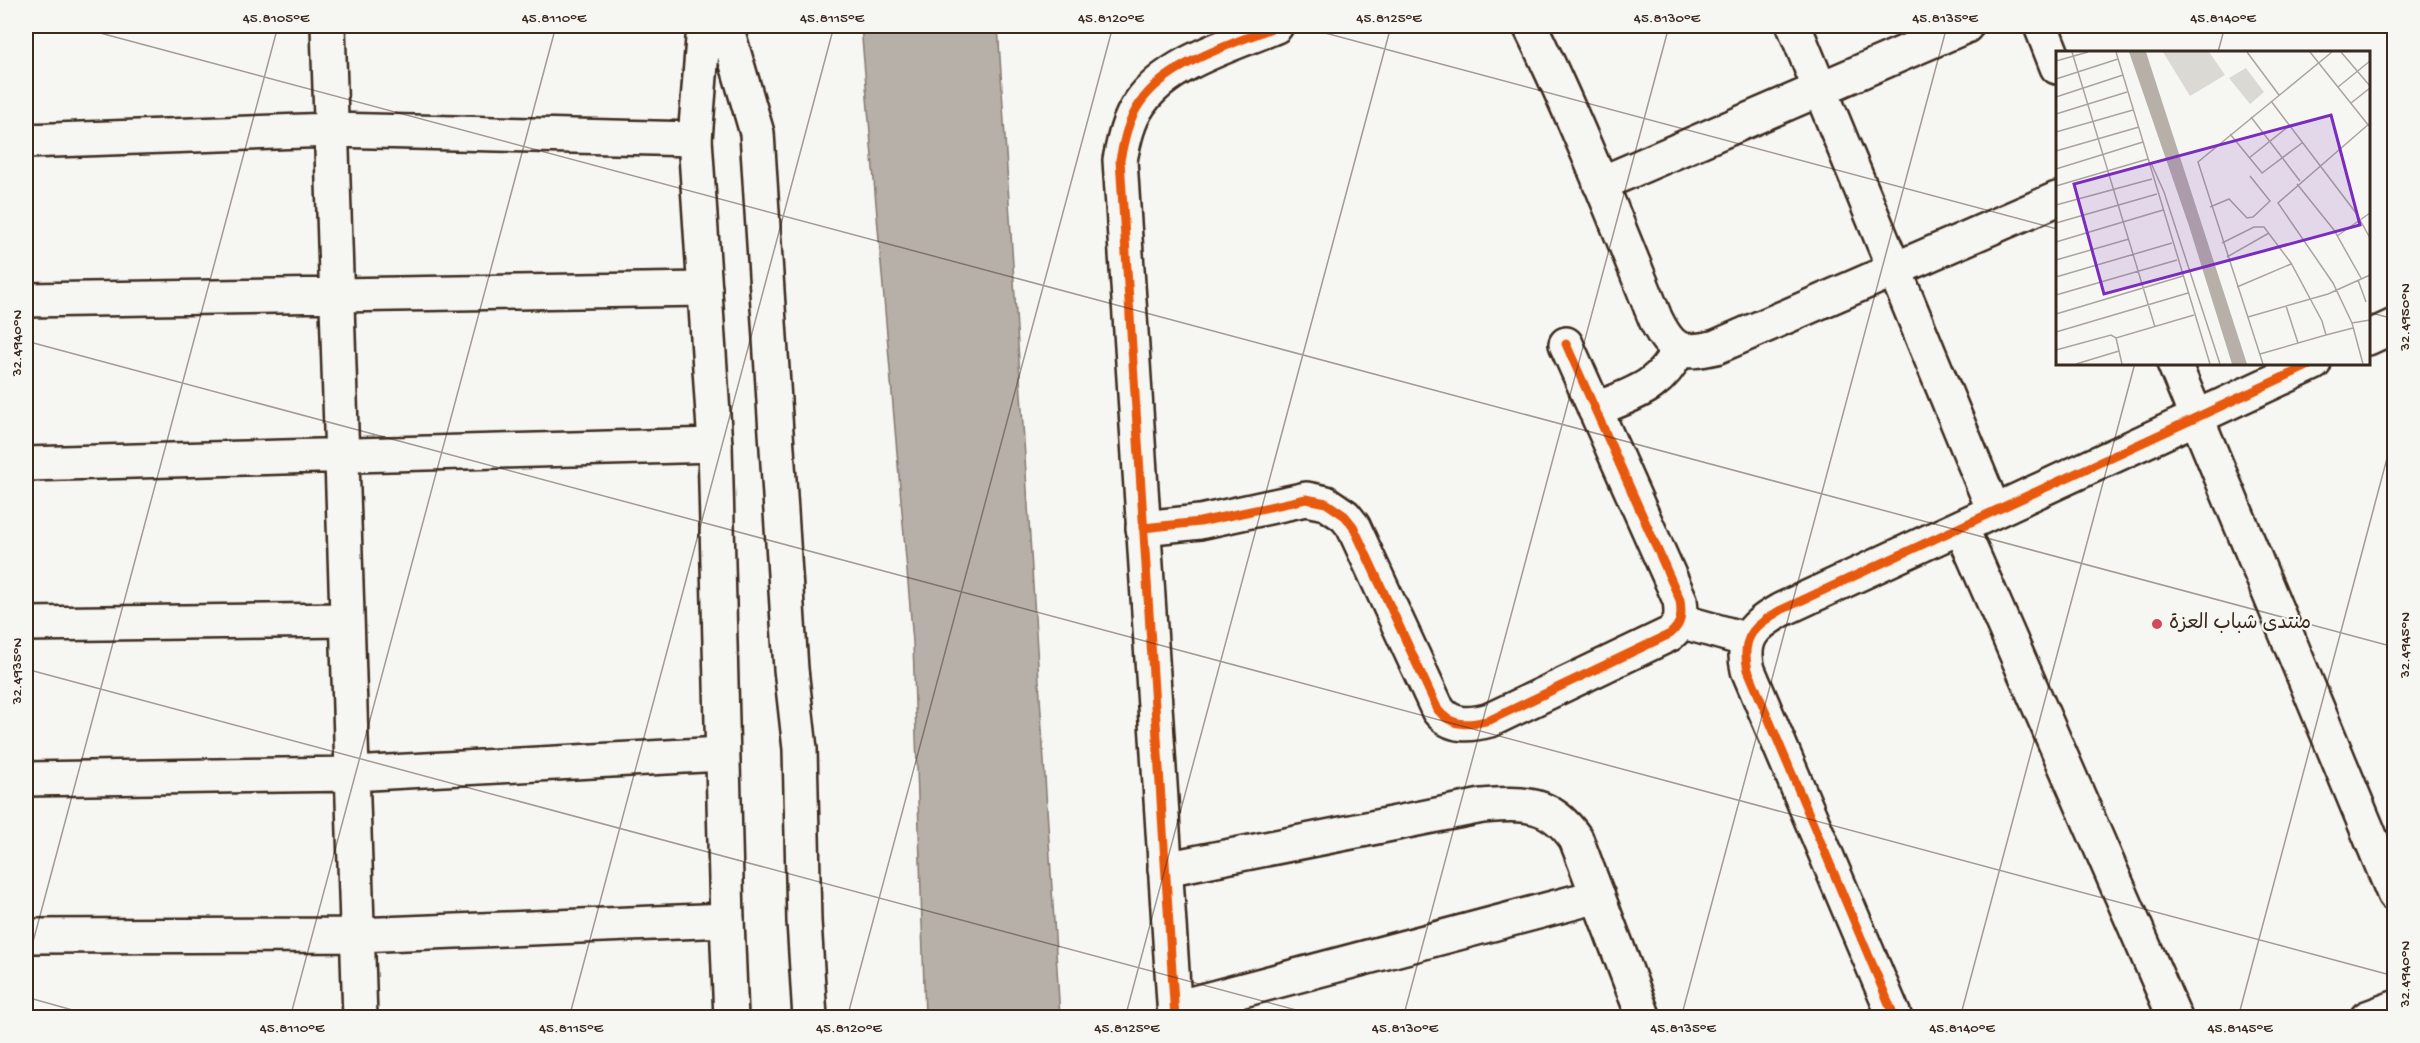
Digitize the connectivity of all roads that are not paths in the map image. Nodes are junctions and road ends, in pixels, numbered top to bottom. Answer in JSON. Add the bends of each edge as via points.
{"nodes":[{"id":1,"x":328,"y":26,"type":"edge"},
{"id":2,"x":704,"y":26,"type":"edge"},
{"id":3,"x":726,"y":26,"type":"edge"},
{"id":4,"x":1276,"y":26,"type":"edge"},
{"id":5,"x":1530,"y":26,"type":"edge"},
{"id":6,"x":1794,"y":26,"type":"edge"},
{"id":7,"x":1966,"y":26,"type":"edge"},
{"id":8,"x":2041,"y":26,"type":"edge"},
{"id":9,"x":2056,"y":64,"type":"edge"},
{"id":10,"x":1820,"y":90,"type":"junction"},
{"id":11,"x":331,"y":130,"type":"junction"},
{"id":12,"x":695,"y":139,"type":"junction"},
{"id":13,"x":26,"y":141,"type":"edge"},
{"id":14,"x":1600,"y":184,"type":"junction"},
{"id":15,"x":2056,"y":199,"type":"edge"},
{"id":16,"x":1895,"y":269,"type":"junction"},
{"id":17,"x":705,"y":289,"type":"junction"},
{"id":18,"x":336,"y":296,"type":"junction"},
{"id":19,"x":26,"y":300,"type":"edge"},
{"id":20,"x":2394,"y":326,"type":"edge"},
{"id":21,"x":2369,"y":337,"type":"edge"},
{"id":22,"x":1566,"y":344,"type":"dead end"},
{"id":23,"x":1679,"y":349,"type":"junction"},
{"id":24,"x":2174,"y":364,"type":"edge"},
{"id":25,"x":2312,"y":364,"type":"edge"},
{"id":26,"x":1595,"y":410,"type":"junction"},
{"id":27,"x":2196,"y":418,"type":"junction"},
{"id":28,"x":715,"y":445,"type":"junction"},
{"id":29,"x":342,"y":455,"type":"junction"},
{"id":30,"x":26,"y":464,"type":"edge"},
{"id":31,"x":1994,"y":511,"type":"junction"},
{"id":32,"x":1961,"y":527,"type":"junction"},
{"id":33,"x":1143,"y":528,"type":"junction"},
{"id":34,"x":347,"y":620,"type":"junction"},
{"id":35,"x":1680,"y":621,"type":"junction"},
{"id":36,"x":26,"y":624,"type":"edge"},
{"id":37,"x":1748,"y":640,"type":"junction"},
{"id":38,"x":722,"y":754,"type":"junction"},
{"id":39,"x":352,"y":774,"type":"junction"},
{"id":40,"x":26,"y":779,"type":"edge"},
{"id":41,"x":1165,"y":869,"type":"junction"},
{"id":42,"x":2394,"y":894,"type":"edge"},
{"id":43,"x":1598,"y":896,"type":"junction"},
{"id":44,"x":727,"y":920,"type":"junction"},
{"id":45,"x":357,"y":934,"type":"junction"},
{"id":46,"x":26,"y":936,"type":"edge"},
{"id":47,"x":2394,"y":1008,"type":"edge"},
{"id":48,"x":1175,"y":1013,"type":"edge"},
{"id":49,"x":360,"y":1017,"type":"edge"},
{"id":50,"x":731,"y":1017,"type":"edge"},
{"id":51,"x":810,"y":1017,"type":"edge"},
{"id":52,"x":1644,"y":1017,"type":"edge"},
{"id":53,"x":1895,"y":1017,"type":"edge"},
{"id":54,"x":2175,"y":1017,"type":"edge"},
{"id":55,"x":2367,"y":1017,"type":"edge"}],
"edges":[{"from":1,"to":11,"type":"street"},
{"from":2,"to":12,"type":"street"},
{"from":3,"to":51,"type":"street","via":[[757,133],[791,669],[800,749]]},
{"from":4,"to":33,"type":"street","via":[[1193,60],[1162,80],[1140,103],[1125,134],[1120,160]]},
{"from":5,"to":14,"type":"street"},
{"from":6,"to":10,"type":"street"},
{"from":7,"to":10,"type":"street"},
{"from":8,"to":9,"type":"street"},
{"from":10,"to":14,"type":"street"},
{"from":10,"to":16,"type":"street"},
{"from":11,"to":12,"type":"street"},
{"from":11,"to":13,"type":"street"},
{"from":11,"to":18,"type":"street"},
{"from":12,"to":17,"type":"street"},
{"from":14,"to":23,"type":"street","via":[[1656,320],[1666,339]]},
{"from":15,"to":16,"type":"street"},
{"from":16,"to":23,"type":"street","via":[[1716,347]]},
{"from":16,"to":31,"type":"street"},
{"from":17,"to":18,"type":"street"},
{"from":17,"to":28,"type":"street"},
{"from":18,"to":19,"type":"street"},
{"from":18,"to":29,"type":"street"},
{"from":20,"to":21,"type":"street"},
{"from":22,"to":26,"type":"street"},
{"from":23,"to":26,"type":"street","via":[[1654,383]]},
{"from":24,"to":27,"type":"street"},
{"from":25,"to":27,"type":"street"},
{"from":26,"to":35,"type":"street","via":[[1680,600]]},
{"from":27,"to":31,"type":"street"},
{"from":27,"to":42,"type":"street"},
{"from":28,"to":29,"type":"street"},
{"from":28,"to":38,"type":"street"},
{"from":29,"to":30,"type":"street"},
{"from":29,"to":34,"type":"street"},
{"from":31,"to":32,"type":"street"},
{"from":32,"to":37,"type":"street","via":[[1781,610],[1751,631]]},
{"from":32,"to":54,"type":"street"},
{"from":33,"to":35,"type":"street","via":[[1200,522],[1306,499],[1336,509],[1353,526],[1438,710],[1459,723],[1490,720],[1670,634]]},
{"from":33,"to":41,"type":"street"},
{"from":34,"to":36,"type":"street"},
{"from":34,"to":39,"type":"street"},
{"from":35,"to":37,"type":"street"},
{"from":37,"to":53,"type":"street","via":[[1748,670]]},
{"from":38,"to":39,"type":"street"},
{"from":38,"to":44,"type":"street"},
{"from":39,"to":40,"type":"street"},
{"from":39,"to":45,"type":"street"},
{"from":41,"to":43,"type":"street","via":[[1482,806],[1516,804],[1538,808],[1567,825]]},
{"from":41,"to":48,"type":"street"},
{"from":43,"to":48,"type":"street"},
{"from":43,"to":52,"type":"street"},
{"from":44,"to":45,"type":"street"},
{"from":44,"to":50,"type":"street"},
{"from":45,"to":46,"type":"street"},
{"from":45,"to":49,"type":"street"},
{"from":47,"to":55,"type":"street"}]}
